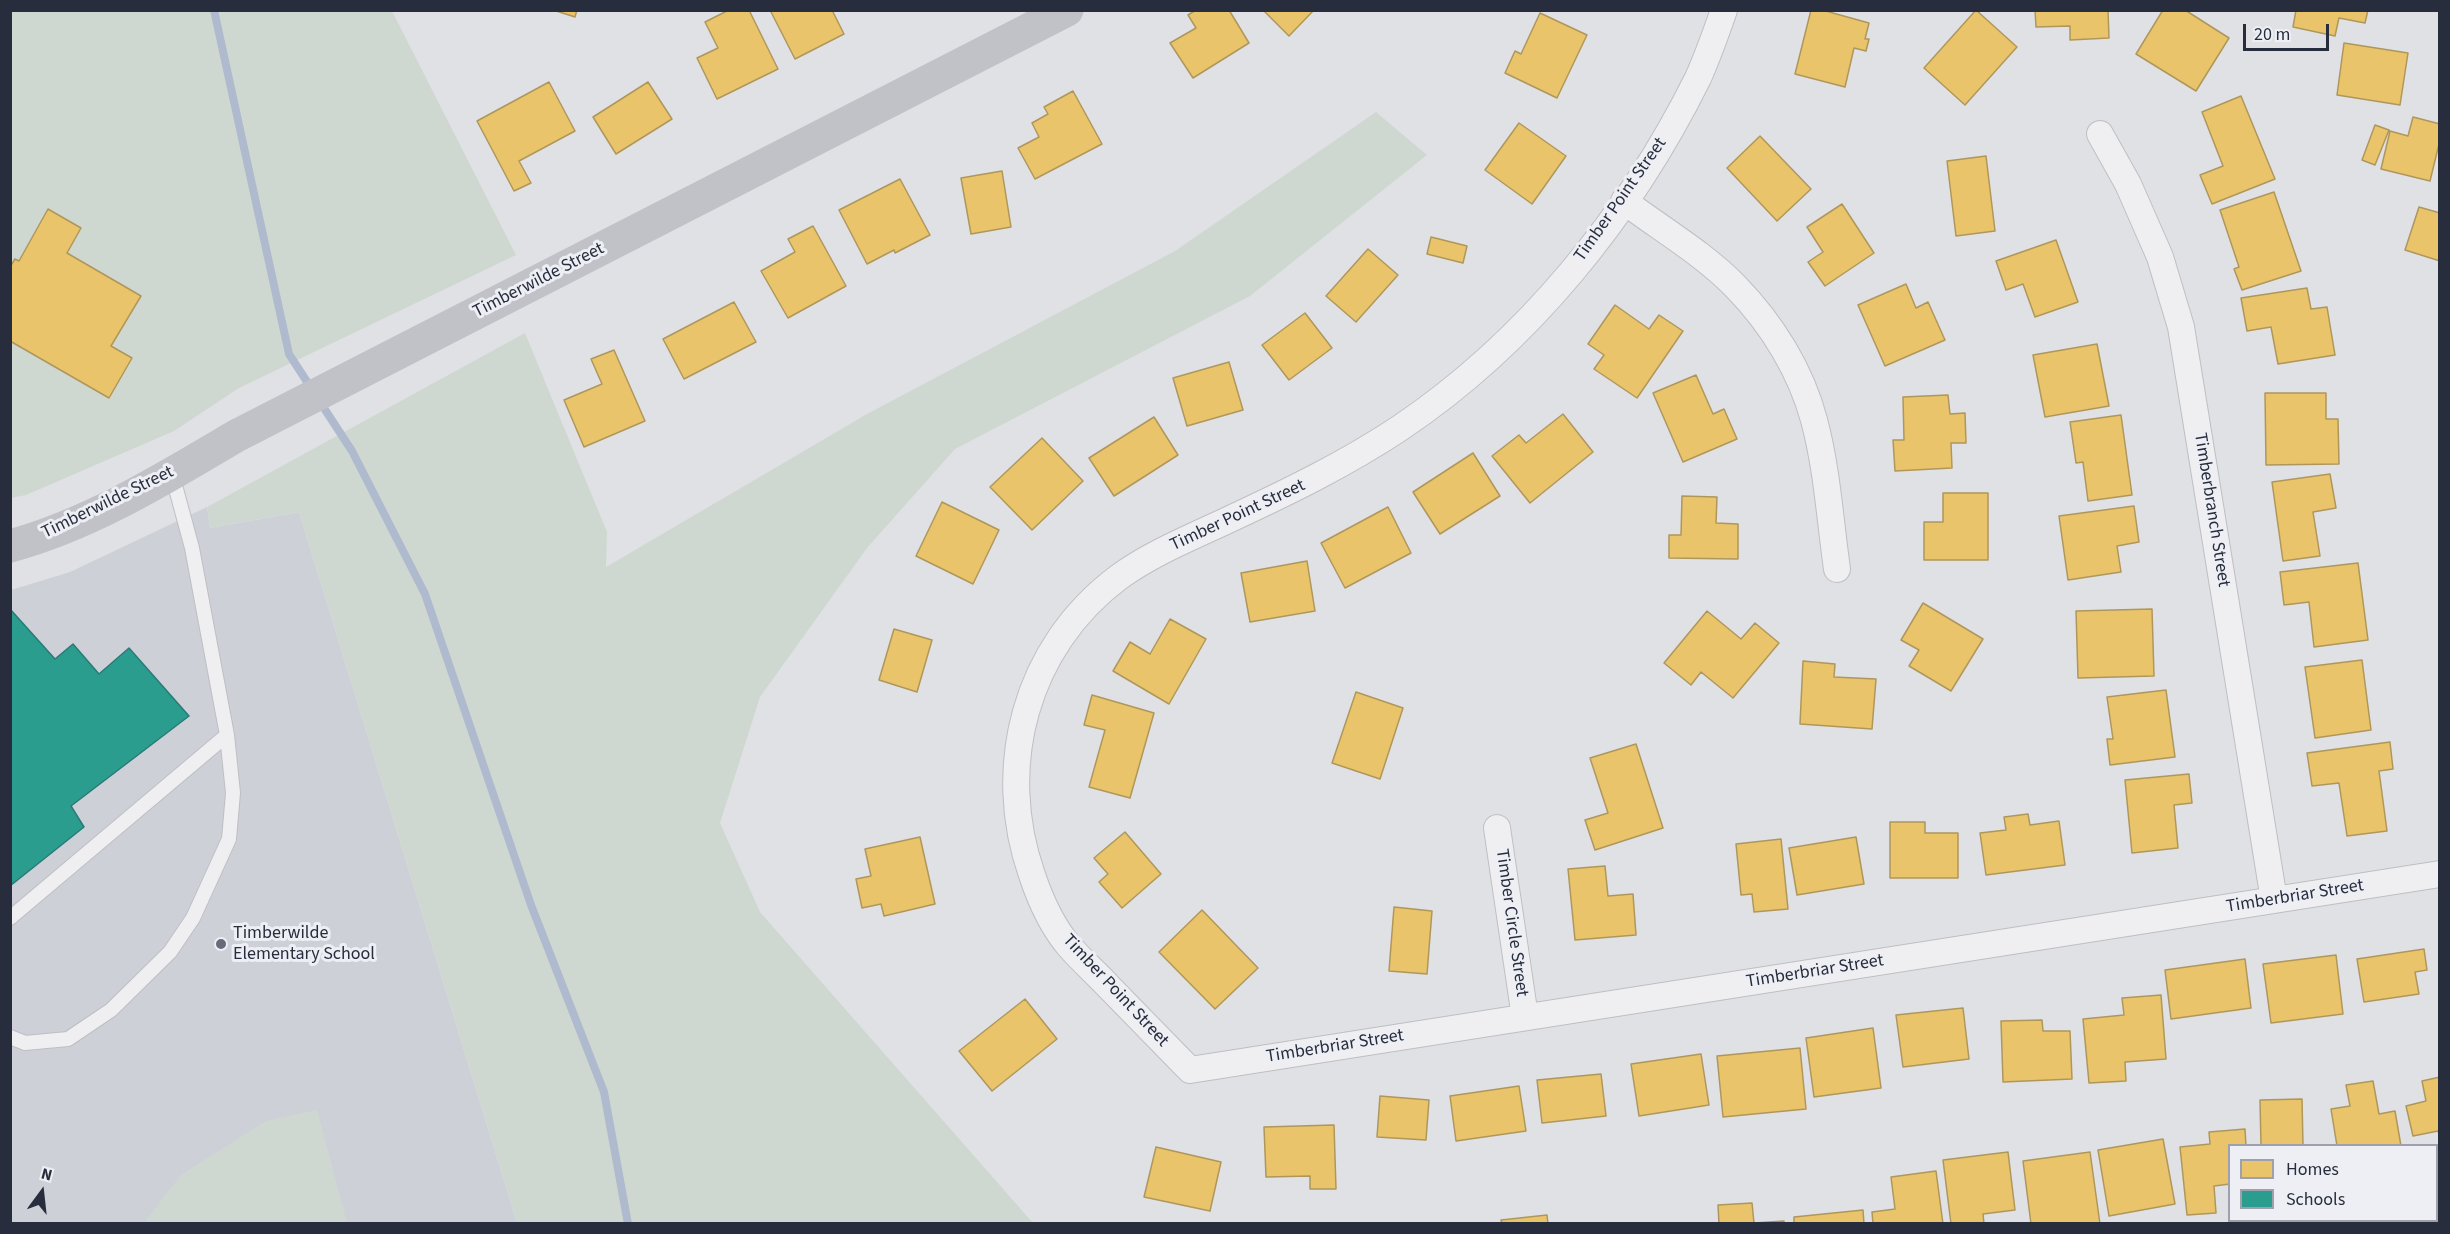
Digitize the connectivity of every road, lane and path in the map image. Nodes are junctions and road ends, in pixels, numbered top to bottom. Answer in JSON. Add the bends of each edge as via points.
{"nodes":[{"id":1,"x":1067,"y":10,"type":"edge"},
{"id":2,"x":1724,"y":10,"type":"edge"},
{"id":3,"x":2100,"y":134,"type":"dead end"},
{"id":4,"x":1624,"y":201,"type":"junction"},
{"id":5,"x":172,"y":474,"type":"junction"},
{"id":6,"x":10,"y":546,"type":"edge"},
{"id":7,"x":1837,"y":569,"type":"dead end"},
{"id":8,"x":227,"y":735,"type":"junction"},
{"id":9,"x":1497,"y":828,"type":"dead end"},
{"id":10,"x":2439,"y":874,"type":"edge"},
{"id":11,"x":2274,"y":900,"type":"junction"},
{"id":12,"x":10,"y":918,"type":"edge"},
{"id":13,"x":1525,"y":1017,"type":"junction"},
{"id":14,"x":10,"y":1037,"type":"edge"},
{"id":15,"x":1190,"y":1070,"type":"joint"}],
"edges":[{"from":1,"to":5,"type":"street","name":"Timberwilde Street","via":[[236,436]]},
{"from":2,"to":4,"type":"street","name":"Timber Point Street","via":[[1699,76]]},
{"from":3,"to":11,"type":"street","name":"Timberbranch Street","via":[[2128,184],[2160,257],[2181,327]]},
{"from":4,"to":7,"type":"street","via":[[1737,287],[1776,336],[1804,390],[1814,420]]},
{"from":4,"to":15,"type":"street","name":"Timber Point Street","via":[[1591,248],[1533,315],[1477,369],[1402,427],[1321,476],[1166,550],[1119,578],[1079,615],[1047,660],[1026,710],[1016,764],[1017,818],[1039,897],[1067,944]]},
{"from":5,"to":6,"type":"street","name":"Timberwilde Street","via":[[66,527]]},
{"from":5,"to":8,"type":"lane","via":[[192,548]]},
{"from":8,"to":12,"type":"lane"},
{"from":8,"to":14,"type":"lane","via":[[233,793],[229,839],[193,918],[170,952],[111,1010],[68,1038],[25,1043]]},
{"from":9,"to":13,"type":"street","name":"Timber Circle Street"},
{"from":10,"to":11,"type":"street","name":"Timberbriar Street"},
{"from":11,"to":13,"type":"street","name":"Timberbriar Street"},
{"from":13,"to":15,"type":"street","name":"Timberbriar Street"}]}
